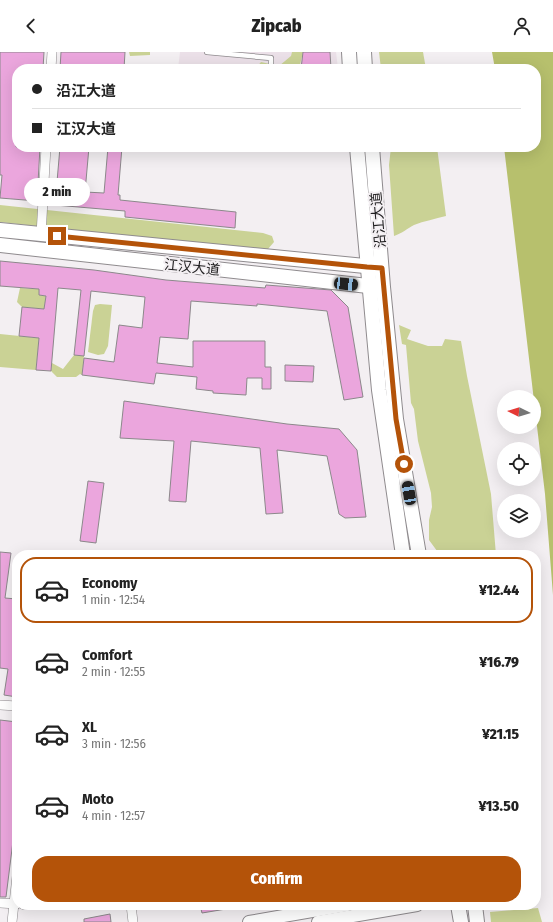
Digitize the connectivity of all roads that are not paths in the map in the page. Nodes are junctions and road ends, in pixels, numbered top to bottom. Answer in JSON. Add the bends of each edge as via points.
{"nodes":[{"id":1,"x":52,"y":52,"type":"edge"},
{"id":2,"x":207,"y":52,"type":"edge"},
{"id":3,"x":349,"y":52,"type":"edge"},
{"id":4,"x":364,"y":52,"type":"edge"},
{"id":5,"x":51,"y":64,"type":"edge"},
{"id":6,"x":271,"y":64,"type":"edge"},
{"id":7,"x":350,"y":64,"type":"edge"},
{"id":8,"x":365,"y":64,"type":"edge"},
{"id":9,"x":46,"y":152,"type":"edge"},
{"id":10,"x":357,"y":152,"type":"edge"},
{"id":11,"x":372,"y":152,"type":"edge"},
{"id":12,"x":0,"y":230,"type":"edge"},
{"id":13,"x":41,"y":234,"type":"junction"},
{"id":14,"x":0,"y":245,"type":"edge"},
{"id":15,"x":367,"y":267,"type":"junction"},
{"id":16,"x":382,"y":268,"type":"junction"},
{"id":17,"x":369,"y":286,"type":"junction"},
{"id":18,"x":383,"y":287,"type":"junction"},
{"id":19,"x":402,"y":550,"type":"edge"},
{"id":20,"x":418,"y":550,"type":"edge"},
{"id":21,"x":0,"y":704,"type":"edge"},
{"id":22,"x":12,"y":705,"type":"edge"},
{"id":23,"x":0,"y":903,"type":"edge"},
{"id":24,"x":12,"y":904,"type":"edge"},
{"id":25,"x":14,"y":910,"type":"edge"},
{"id":26,"x":132,"y":910,"type":"edge"},
{"id":27,"x":318,"y":910,"type":"edge"},
{"id":28,"x":388,"y":910,"type":"edge"},
{"id":29,"x":459,"y":910,"type":"edge"},
{"id":30,"x":475,"y":910,"type":"edge"},
{"id":31,"x":12,"y":922,"type":"edge"},
{"id":32,"x":133,"y":922,"type":"edge"},
{"id":33,"x":249,"y":922,"type":"edge"},
{"id":34,"x":318,"y":922,"type":"edge"},
{"id":35,"x":461,"y":922,"type":"edge"},
{"id":36,"x":477,"y":922,"type":"edge"}],
"edges":[{"from":1,"to":5,"type":"street"},
{"from":2,"to":6,"type":"lane","via":[[271,58]]},
{"from":3,"to":7,"type":"main road"},
{"from":4,"to":8,"type":"main road"},
{"from":9,"to":13,"type":"street"},
{"from":10,"to":15,"type":"main road","name":"沿江大道"},
{"from":11,"to":16,"type":"main road","name":"沿江大道"},
{"from":12,"to":13,"type":"main road","name":"江汉大道"},
{"from":13,"to":15,"type":"main road","name":"江汉大道"},
{"from":14,"to":17,"type":"main road","name":"江汉大道"},
{"from":15,"to":16,"type":"main road","name":"江汉大道"},
{"from":15,"to":17,"type":"main road","name":"沿江大道"},
{"from":16,"to":18,"type":"main road","name":"沿江大道"},
{"from":17,"to":18,"type":"main road","name":"江汉大道"},
{"from":17,"to":19,"type":"main road","name":"沿江大道","via":[[379,390]]},
{"from":18,"to":20,"type":"main road","name":"沿江大道","via":[[396,419]]},
{"from":21,"to":22,"type":"street"},
{"from":23,"to":24,"type":"street"},
{"from":25,"to":31,"type":"street"},
{"from":26,"to":32,"type":"street"},
{"from":27,"to":33,"type":"main road"},
{"from":28,"to":34,"type":"main road"},
{"from":29,"to":35,"type":"main road"},
{"from":30,"to":36,"type":"main road"}]}
